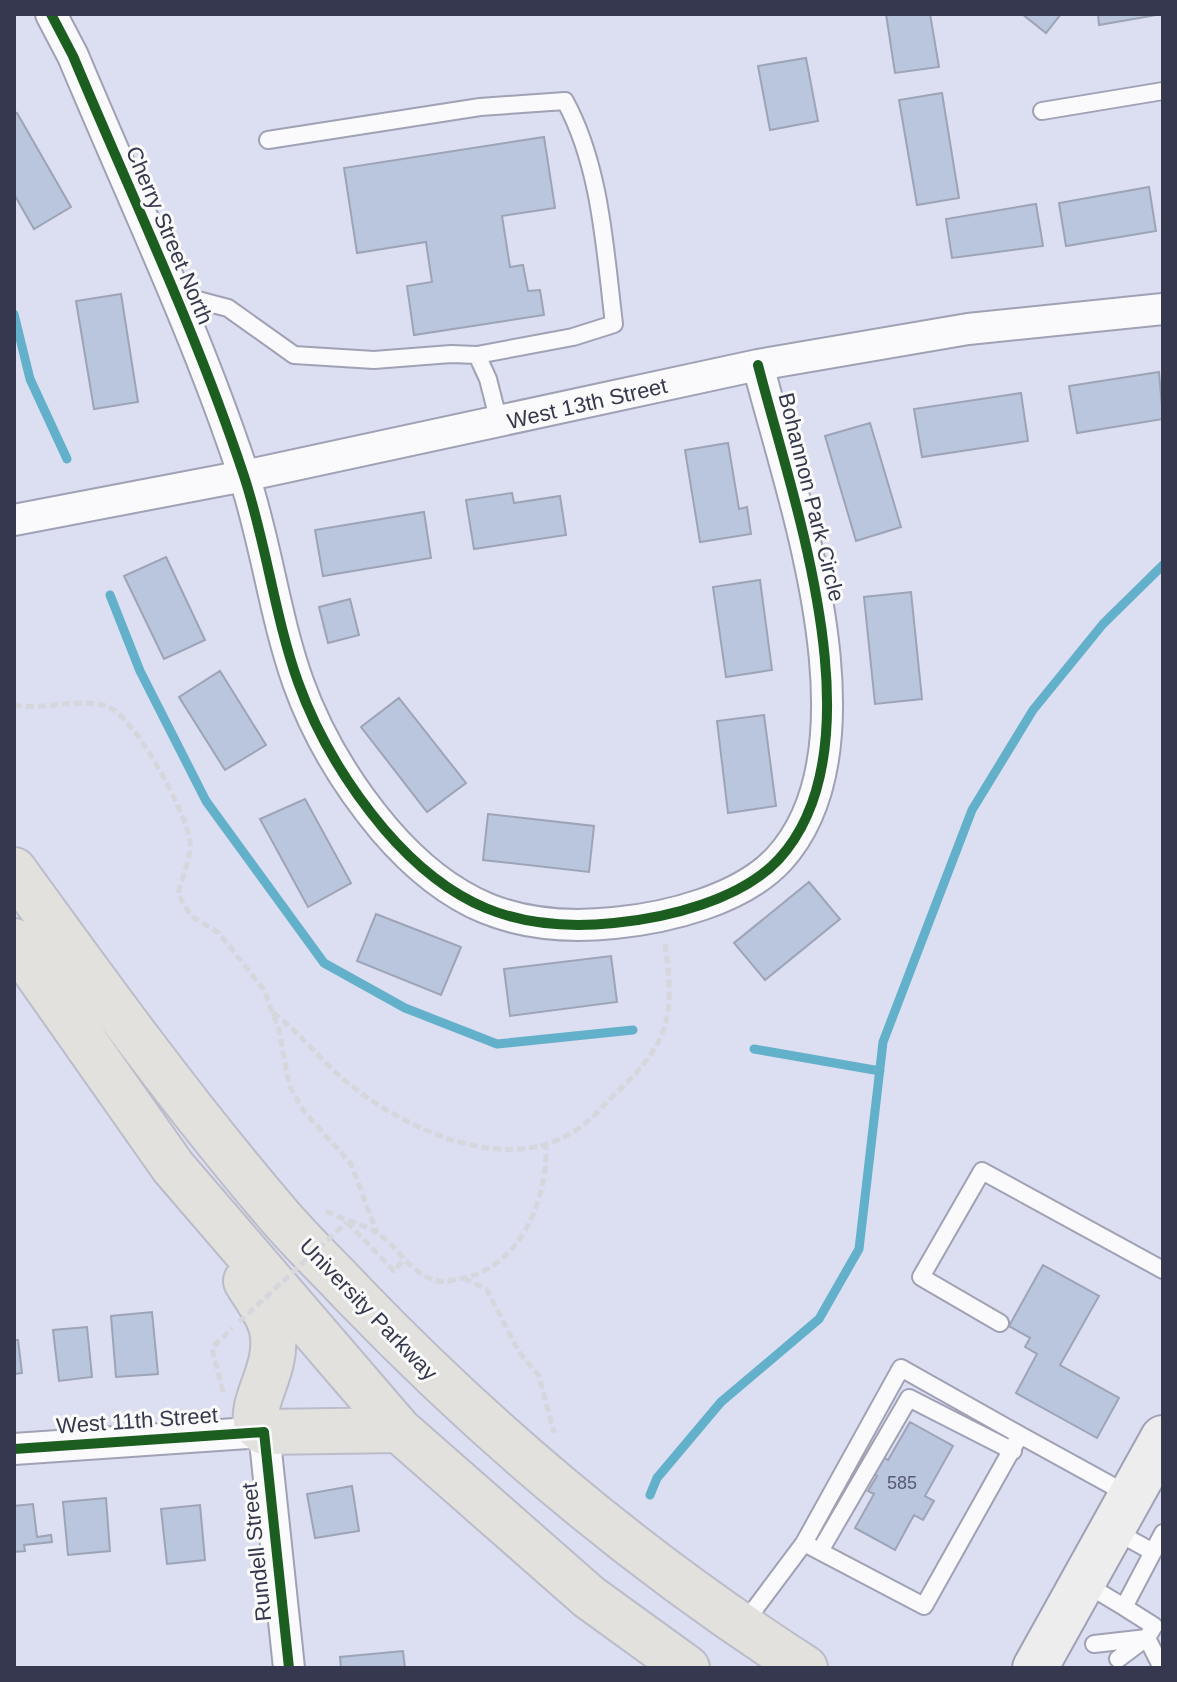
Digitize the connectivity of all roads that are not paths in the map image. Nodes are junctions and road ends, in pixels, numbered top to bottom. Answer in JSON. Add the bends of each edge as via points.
{"nodes":[{"id":1,"x":51,"y":14,"type":"edge"},
{"id":2,"x":1163,"y":91,"type":"edge"},
{"id":3,"x":1042,"y":111,"type":"dead end"},
{"id":4,"x":268,"y":140,"type":"dead end"},
{"id":5,"x":174,"y":294,"type":"junction"},
{"id":6,"x":1163,"y":309,"type":"edge"},
{"id":7,"x":477,"y":355,"type":"junction"},
{"id":8,"x":758,"y":365,"type":"junction"},
{"id":9,"x":499,"y":422,"type":"junction"},
{"id":10,"x":244,"y":476,"type":"junction"},
{"id":11,"x":14,"y":520,"type":"edge"},
{"id":12,"x":14,"y":870,"type":"edge"},
{"id":13,"x":14,"y":941,"type":"edge"},
{"id":14,"x":226,"y":1232,"type":"junction"},
{"id":15,"x":1163,"y":1270,"type":"edge"},
{"id":16,"x":1000,"y":1323,"type":"dead end"},
{"id":17,"x":399,"y":1430,"type":"junction"},
{"id":18,"x":264,"y":1432,"type":"junction"},
{"id":19,"x":1020,"y":1435,"type":"junction"},
{"id":20,"x":1163,"y":1440,"type":"edge"},
{"id":21,"x":14,"y":1449,"type":"edge"},
{"id":22,"x":1013,"y":1451,"type":"junction"},
{"id":23,"x":1122,"y":1513,"type":"junction"},
{"id":24,"x":1163,"y":1533,"type":"edge"},
{"id":25,"x":804,"y":1543,"type":"junction"},
{"id":26,"x":820,"y":1551,"type":"junction"},
{"id":27,"x":1153,"y":1552,"type":"junction"},
{"id":28,"x":1083,"y":1582,"type":"junction"},
{"id":29,"x":1124,"y":1607,"type":"junction"},
{"id":30,"x":741,"y":1627,"type":"junction"},
{"id":31,"x":1147,"y":1638,"type":"junction"},
{"id":32,"x":1094,"y":1644,"type":"dead end"},
{"id":33,"x":1118,"y":1659,"type":"dead end"},
{"id":34,"x":289,"y":1668,"type":"edge"},
{"id":35,"x":687,"y":1668,"type":"edge"},
{"id":36,"x":805,"y":1668,"type":"edge"},
{"id":37,"x":1035,"y":1668,"type":"edge"},
{"id":38,"x":1150,"y":1668,"type":"edge"},
{"id":39,"x":1162,"y":1668,"type":"edge"}],
"edges":[{"from":1,"to":5,"type":"street","name":"Cherry Street North"},
{"from":2,"to":3,"type":"lane"},
{"from":4,"to":7,"type":"lane","via":[[480,107],[565,101],[582,132],[590,168],[614,324]]},
{"from":5,"to":7,"type":"lane","via":[[228,308],[294,355],[374,360]]},
{"from":5,"to":10,"type":"street","name":"Cherry Street North"},
{"from":6,"to":8,"type":"street","name":"West 13th Street","via":[[968,329]]},
{"from":7,"to":9,"type":"lane"},
{"from":8,"to":9,"type":"street","name":"West 13th Street"},
{"from":8,"to":10,"type":"street","name":"Bohannon Park Circle","via":[[820,610],[829,683],[822,763],[811,803],[778,860],[724,895],[661,914],[579,926],[525,922],[464,899],[420,867],[352,787],[318,729],[297,680]]},
{"from":9,"to":10,"type":"street","name":"West 13th Street"},
{"from":10,"to":11,"type":"street","name":"West 13th Street"},
{"from":12,"to":30,"type":"main road","name":"University Parkway","via":[[137,1039],[276,1213],[430,1373],[682,1587]]},
{"from":13,"to":14,"type":"main road","via":[[173,1167]]},
{"from":14,"to":17,"type":"main road"},
{"from":14,"to":18,"type":"main road","via":[[234,1260],[272,1327],[274,1360],[254,1416]]},
{"from":15,"to":16,"type":"lane","via":[[982,1171],[921,1277]]},
{"from":17,"to":18,"type":"main road"},
{"from":17,"to":35,"type":"main road","via":[[578,1587]]},
{"from":18,"to":21,"type":"street","name":"West 11th Street"},
{"from":18,"to":34,"type":"street","name":"Rundell Street"},
{"from":19,"to":22,"type":"lane"},
{"from":19,"to":23,"type":"lane"},
{"from":19,"to":25,"type":"lane","via":[[901,1368]]},
{"from":20,"to":23,"type":"main road"},
{"from":22,"to":26,"type":"lane","via":[[909,1398]]},
{"from":22,"to":26,"type":"lane","via":[[924,1606]]},
{"from":23,"to":27,"type":"lane"},
{"from":23,"to":28,"type":"main road"},
{"from":24,"to":27,"type":"lane"},
{"from":25,"to":26,"type":"lane"},
{"from":25,"to":30,"type":"lane"},
{"from":27,"to":29,"type":"lane"},
{"from":28,"to":29,"type":"lane"},
{"from":28,"to":37,"type":"main road"},
{"from":29,"to":31,"type":"lane","via":[[1154,1626]]},
{"from":30,"to":36,"type":"main road","name":"University Parkway"},
{"from":31,"to":32,"type":"lane"},
{"from":31,"to":33,"type":"lane"},
{"from":31,"to":38,"type":"lane"},
{"from":31,"to":39,"type":"lane"}]}
